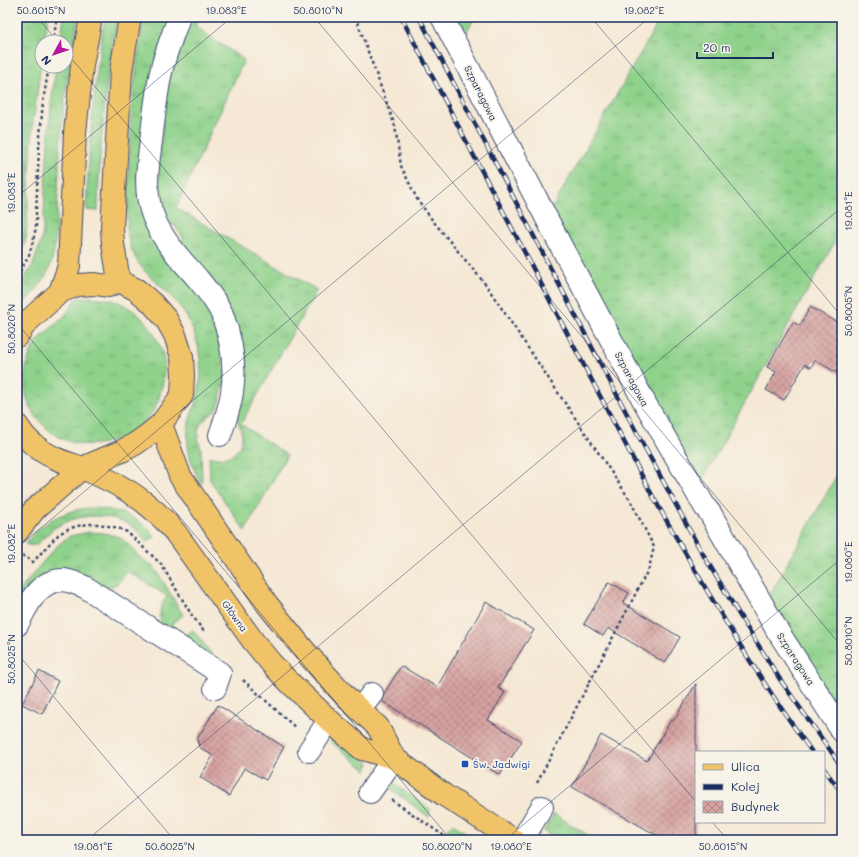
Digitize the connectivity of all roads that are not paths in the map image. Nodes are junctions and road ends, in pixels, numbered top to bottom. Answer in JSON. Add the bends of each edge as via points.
{"nodes":[{"id":1,"x":91,"y":17,"type":"edge"},
{"id":2,"x":130,"y":17,"type":"edge"},
{"id":3,"x":179,"y":17,"type":"edge"},
{"id":4,"x":442,"y":17,"type":"edge"},
{"id":5,"x":119,"y":281,"type":"junction"},
{"id":6,"x":60,"y":292,"type":"junction"},
{"id":7,"x":17,"y":336,"type":"edge"},
{"id":8,"x":161,"y":424,"type":"junction"},
{"id":9,"x":18,"y":431,"type":"edge"},
{"id":10,"x":220,"y":436,"type":"dead end"},
{"id":11,"x":82,"y":468,"type":"junction"},
{"id":12,"x":17,"y":532,"type":"edge"},
{"id":13,"x":17,"y":624,"type":"edge"},
{"id":14,"x":215,"y":688,"type":"dead end"},
{"id":15,"x":329,"y":720,"type":"junction"},
{"id":16,"x":842,"y":731,"type":"edge"},
{"id":17,"x":309,"y":751,"type":"dead end"},
{"id":18,"x":394,"y":758,"type":"junction"},
{"id":19,"x":370,"y":792,"type":"dead end"},
{"id":20,"x":542,"y":807,"type":"dead end"},
{"id":21,"x":514,"y":840,"type":"edge"},
{"id":22,"x":522,"y":840,"type":"edge"}],
"edges":[{"from":1,"to":6,"type":"main road","via":[[82,65],[75,133],[68,266]]},
{"from":2,"to":5,"type":"main road","via":[[121,71],[112,228],[112,244]]},
{"from":3,"to":10,"type":"street","via":[[157,88],[147,192],[156,225],[165,240],[212,297],[222,313],[228,332],[234,373],[229,409]]},
{"from":4,"to":16,"type":"street","name":"Szparagowa","via":[[646,405],[777,630]]},
{"from":5,"to":6,"type":"main road","via":[[108,286],[77,285]]},
{"from":5,"to":8,"type":"main road","via":[[137,290],[152,303],[175,335],[182,357],[182,395]]},
{"from":6,"to":7,"type":"main road","via":[[26,323]]},
{"from":8,"to":11,"type":"main road","via":[[135,444]]},
{"from":8,"to":18,"type":"main road","name":"Główna","via":[[180,476],[267,604],[325,674],[366,702]]},
{"from":9,"to":11,"type":"main road","name":"Główna","via":[[53,457]]},
{"from":11,"to":12,"type":"main road","via":[[35,509]]},
{"from":11,"to":15,"type":"main road","name":"Główna","via":[[136,496],[164,520],[271,663]]},
{"from":13,"to":14,"type":"street","via":[[31,599],[47,584],[64,580],[74,583],[85,587],[220,673]]},
{"from":15,"to":17,"type":"street"},
{"from":15,"to":18,"type":"main road","name":"Główna","via":[[362,749]]},
{"from":18,"to":19,"type":"street"},
{"from":18,"to":21,"type":"main road","name":"Główna","via":[[444,795]]},
{"from":20,"to":22,"type":"street"}]}
